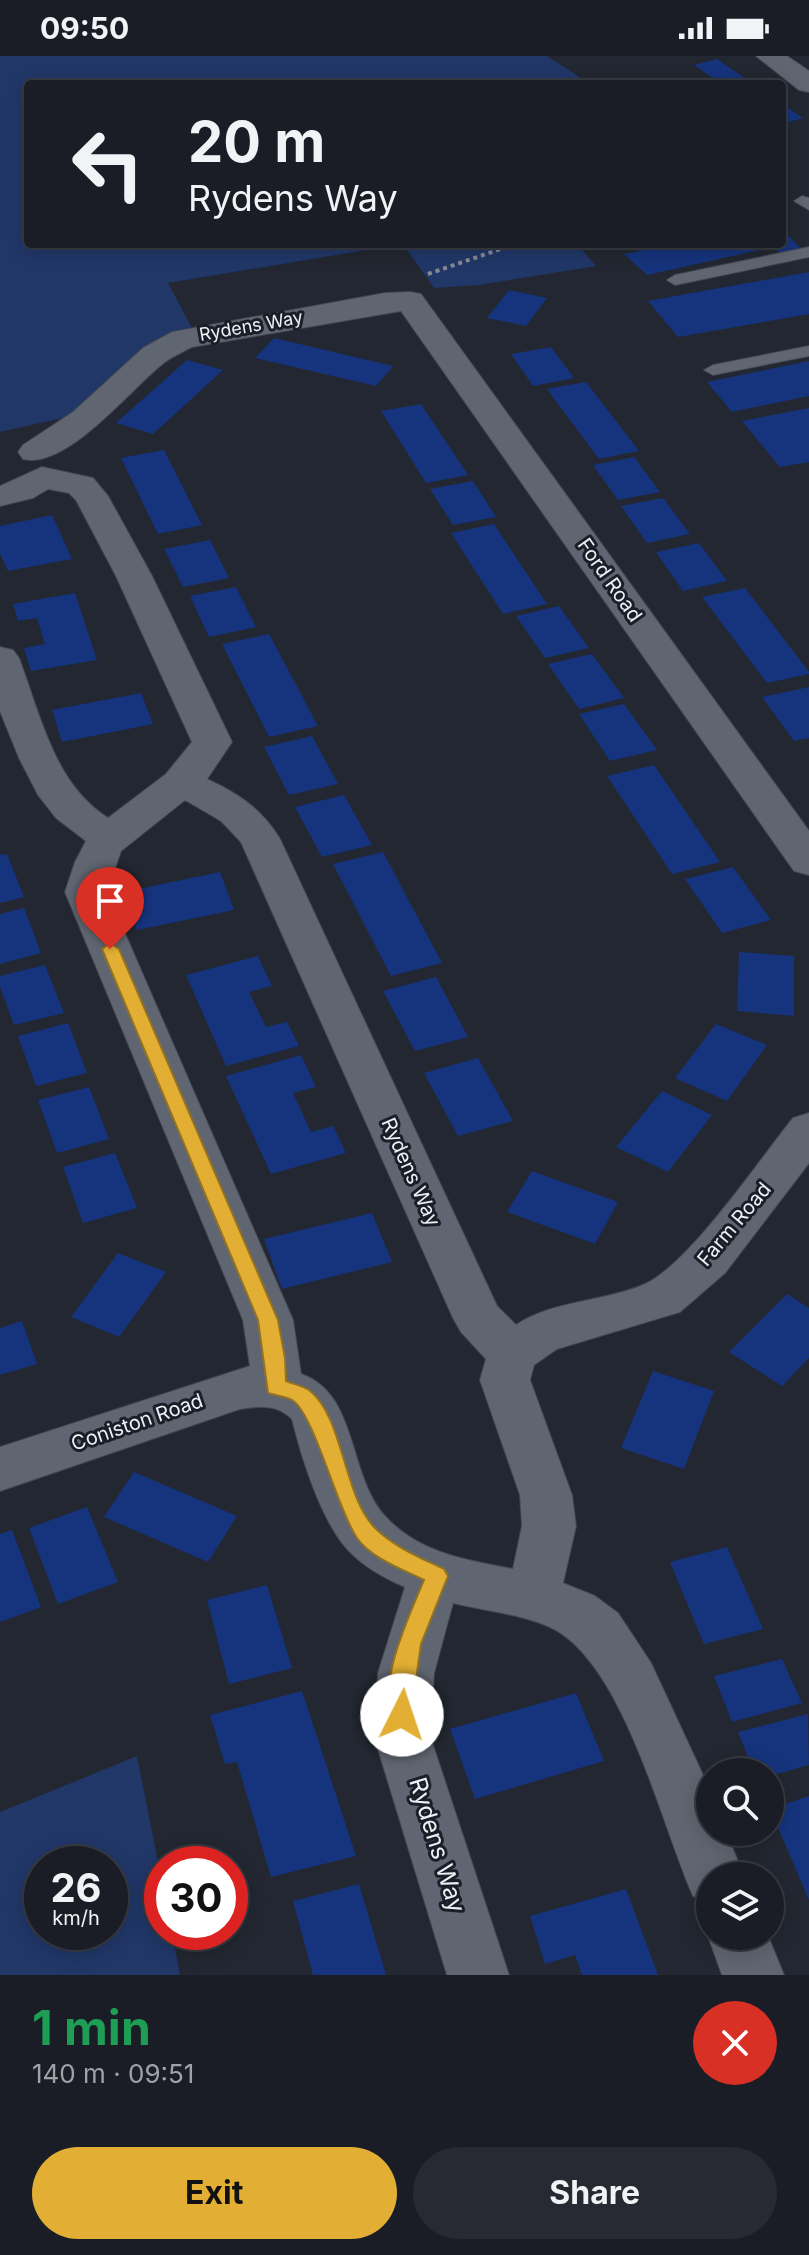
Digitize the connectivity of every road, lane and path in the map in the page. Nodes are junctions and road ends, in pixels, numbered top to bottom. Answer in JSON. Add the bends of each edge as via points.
{"nodes":[{"id":1,"x":769,"y":56,"type":"edge"},
{"id":2,"x":809,"y":84,"type":"edge"},
{"id":3,"x":504,"y":248,"type":"edge"},
{"id":4,"x":809,"y":252,"type":"edge"},
{"id":5,"x":675,"y":280,"type":"dead end"},
{"id":6,"x":410,"y":301,"type":"junction"},
{"id":7,"x":809,"y":351,"type":"edge"},
{"id":8,"x":713,"y":370,"type":"dead end"},
{"id":9,"x":28,"y":459,"type":"junction"},
{"id":10,"x":0,"y":496,"type":"edge"},
{"id":11,"x":0,"y":658,"type":"edge"},
{"id":12,"x":182,"y":783,"type":"junction"},
{"id":13,"x":111,"y":837,"type":"junction"},
{"id":14,"x":809,"y":861,"type":"edge"},
{"id":15,"x":809,"y":1130,"type":"edge"},
{"id":16,"x":512,"y":1354,"type":"junction"},
{"id":17,"x":276,"y":1387,"type":"junction"},
{"id":18,"x":0,"y":1469,"type":"edge"},
{"id":19,"x":436,"y":1576,"type":"junction"},
{"id":20,"x":533,"y":1599,"type":"junction"},
{"id":21,"x":708,"y":1862,"type":"edge"},
{"id":22,"x":743,"y":1950,"type":"edge"},
{"id":23,"x":478,"y":1975,"type":"edge"},
{"id":24,"x":753,"y":1975,"type":"edge"}],
"edges":[{"from":1,"to":2,"type":"street"},
{"from":3,"to":6,"type":"path","via":[[415,279],[425,292]]},
{"from":4,"to":5,"type":"lane"},
{"from":6,"to":9,"type":"street","name":"Rydens Way","via":[[183,339],[154,355],[85,419]]},
{"from":6,"to":14,"type":"street","name":"Ford Road"},
{"from":7,"to":8,"type":"lane"},
{"from":9,"to":10,"type":"street","name":"Rydens Way","via":[[21,491]]},
{"from":9,"to":12,"type":"street","via":[[81,485],[91,496],[134,576],[212,742]]},
{"from":11,"to":13,"type":"street","via":[[53,787],[69,808]]},
{"from":12,"to":13,"type":"street"},
{"from":12,"to":16,"type":"street","name":"Rydens Way","via":[[235,809],[260,839],[478,1318]]},
{"from":13,"to":17,"type":"street","via":[[96,859],[86,892],[268,1320]]},
{"from":15,"to":16,"type":"street","name":"Farm Road","via":[[708,1260],[663,1298],[541,1334]]},
{"from":16,"to":20,"type":"street","via":[[505,1380],[546,1495],[549,1526]]},
{"from":17,"to":18,"type":"street","name":"Coniston Road","via":[[258,1385],[216,1394]]},
{"from":17,"to":19,"type":"street","via":[[300,1395],[314,1411],[366,1534]]},
{"from":19,"to":20,"type":"street"},
{"from":19,"to":23,"type":"street","name":"Rydens Way","via":[[409,1644],[401,1694],[402,1736]]},
{"from":20,"to":21,"type":"street","via":[[569,1610],[599,1630],[636,1684]]},
{"from":22,"to":24,"type":"street"}]}
